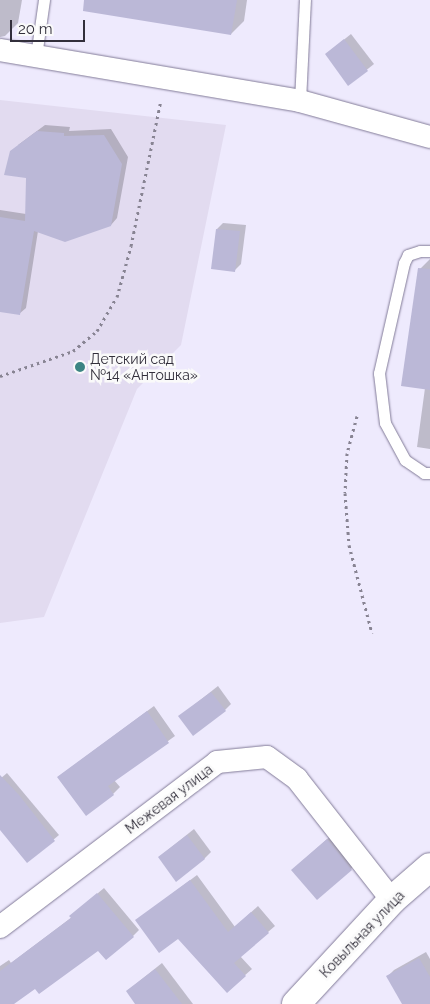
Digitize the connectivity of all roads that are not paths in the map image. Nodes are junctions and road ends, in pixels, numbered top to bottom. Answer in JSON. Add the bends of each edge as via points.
{"nodes":[{"id":1,"x":44,"y":0,"type":"edge"},
{"id":2,"x":305,"y":0,"type":"edge"},
{"id":3,"x":0,"y":50,"type":"edge"},
{"id":4,"x":36,"y":56,"type":"junction"},
{"id":5,"x":300,"y":101,"type":"junction"},
{"id":6,"x":430,"y":137,"type":"edge"},
{"id":7,"x":430,"y":251,"type":"edge"},
{"id":8,"x":430,"y":473,"type":"edge"},
{"id":9,"x":430,"y":867,"type":"edge"},
{"id":10,"x":392,"y":900,"type":"junction"},
{"id":11,"x":0,"y":927,"type":"edge"},
{"id":12,"x":296,"y":1004,"type":"edge"}],
"edges":[{"from":1,"to":4,"type":"lane"},
{"from":2,"to":5,"type":"lane"},
{"from":3,"to":4,"type":"street"},
{"from":4,"to":5,"type":"street"},
{"from":5,"to":6,"type":"street"},
{"from":7,"to":8,"type":"lane","via":[[408,255],[404,263],[379,373],[385,423],[405,460]]},
{"from":9,"to":10,"type":"street","name":"Ковыльная улица"},
{"from":10,"to":11,"type":"street","name":"Межевая улица","via":[[297,779],[267,757],[217,762]]},
{"from":10,"to":12,"type":"street","name":"Ковыльная улица"}]}
